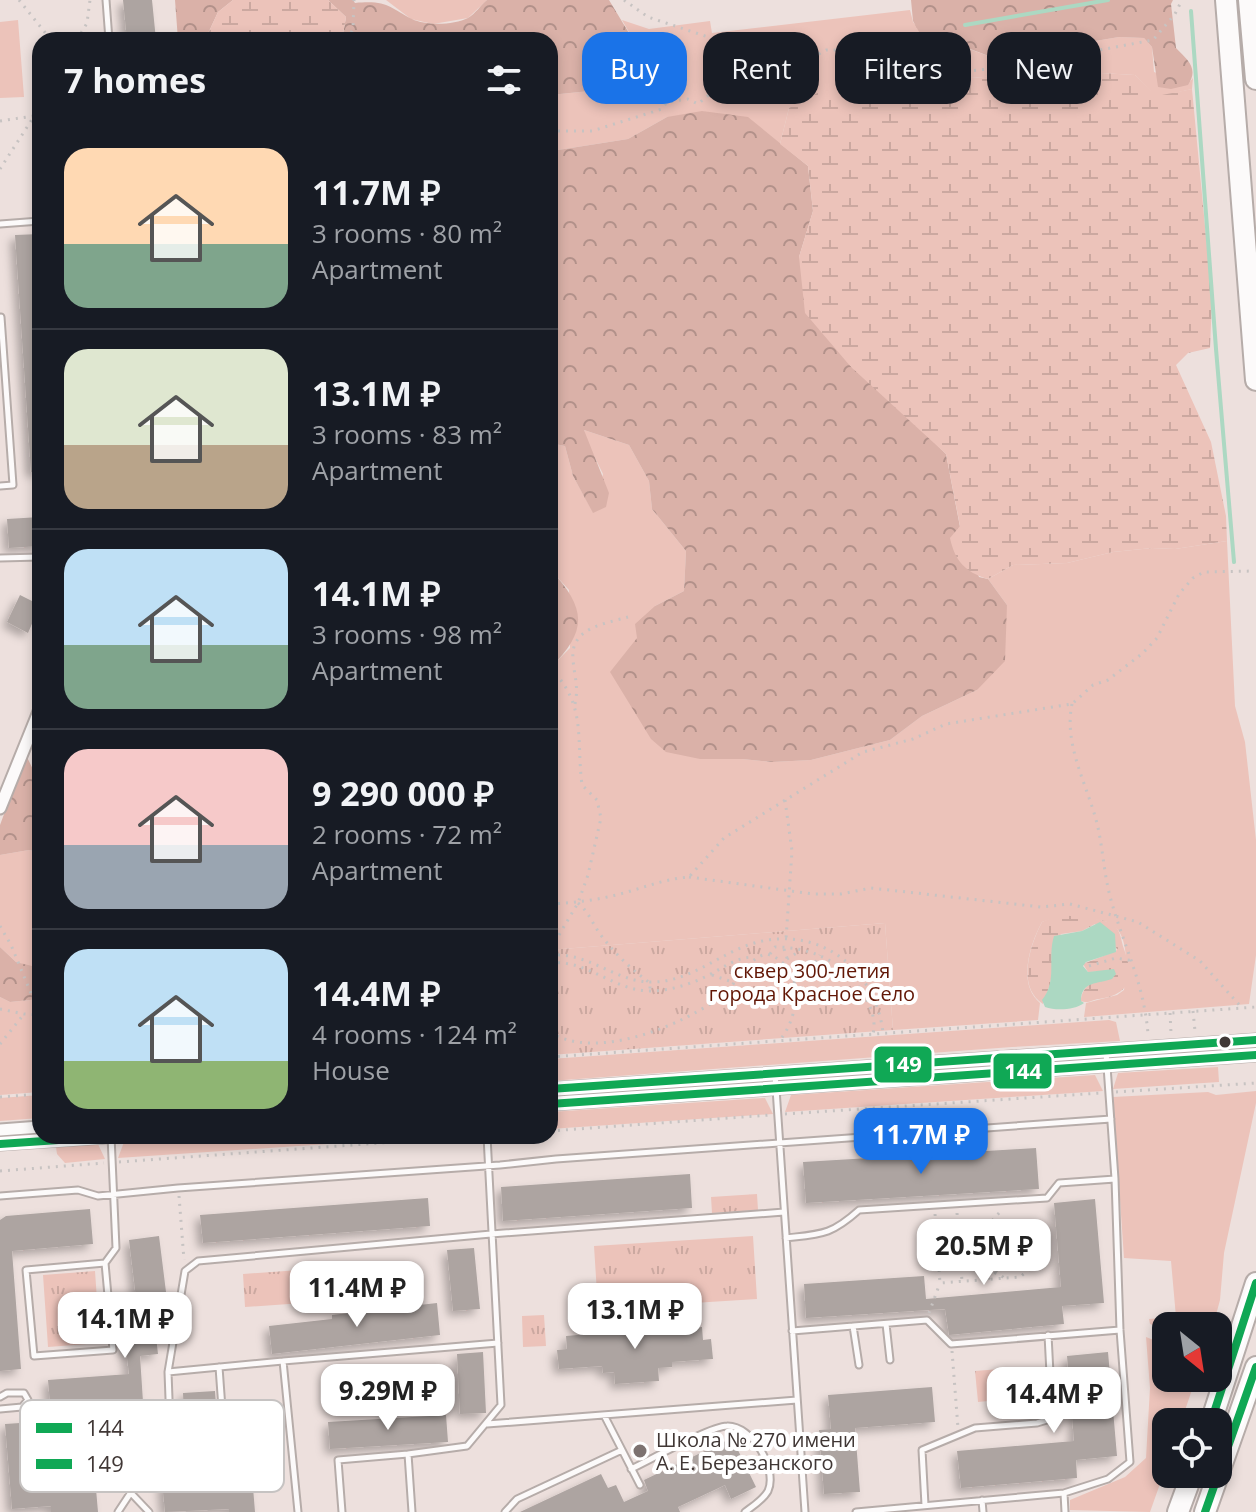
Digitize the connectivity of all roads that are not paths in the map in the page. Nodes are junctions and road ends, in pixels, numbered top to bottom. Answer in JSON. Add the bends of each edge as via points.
{"nodes":[{"id":1,"x":106,"y":0,"type":"edge"},
{"id":2,"x":1226,"y":0,"type":"edge"},
{"id":3,"x":1249,"y":0,"type":"edge"},
{"id":4,"x":108,"y":32,"type":"edge"},
{"id":5,"x":1256,"y":79,"type":"edge"},
{"id":6,"x":32,"y":222,"type":"edge"},
{"id":7,"x":0,"y":224,"type":"edge"},
{"id":8,"x":0,"y":308,"type":"edge"},
{"id":9,"x":0,"y":317,"type":"edge"},
{"id":10,"x":1256,"y":380,"type":"edge"},
{"id":11,"x":0,"y":486,"type":"edge"},
{"id":12,"x":32,"y":557,"type":"edge"},
{"id":13,"x":0,"y":558,"type":"edge"},
{"id":14,"x":32,"y":727,"type":"edge"},
{"id":15,"x":4,"y":789,"type":"edge"},
{"id":16,"x":0,"y":808,"type":"edge"},
{"id":17,"x":1256,"y":1040,"type":"edge"},
{"id":18,"x":1106,"y":1051,"type":"junction"},
{"id":19,"x":1256,"y":1055,"type":"edge"},
{"id":20,"x":1108,"y":1067,"type":"junction"},
{"id":21,"x":774,"y":1073,"type":"junction"},
{"id":22,"x":558,"y":1088,"type":"edge"},
{"id":23,"x":776,"y":1088,"type":"junction"},
{"id":24,"x":558,"y":1103,"type":"edge"},
{"id":25,"x":1111,"y":1119,"type":"junction"},
{"id":26,"x":32,"y":1128,"type":"edge"},
{"id":27,"x":0,"y":1130,"type":"edge"},
{"id":28,"x":32,"y":1142,"type":"edge"},
{"id":29,"x":780,"y":1142,"type":"junction"},
{"id":30,"x":0,"y":1144,"type":"edge"},
{"id":31,"x":113,"y":1144,"type":"edge"},
{"id":32,"x":487,"y":1144,"type":"edge"},
{"id":33,"x":488,"y":1166,"type":"junction"},
{"id":34,"x":1115,"y":1179,"type":"junction"},
{"id":35,"x":112,"y":1194,"type":"junction"},
{"id":36,"x":0,"y":1196,"type":"edge"},
{"id":37,"x":784,"y":1212,"type":"junction"},
{"id":38,"x":491,"y":1234,"type":"junction"},
{"id":39,"x":786,"y":1238,"type":"junction"},
{"id":40,"x":105,"y":1263,"type":"junction"},
{"id":41,"x":1256,"y":1283,"type":"edge"},
{"id":42,"x":886,"y":1324,"type":"junction"},
{"id":43,"x":853,"y":1326,"type":"junction"},
{"id":44,"x":1120,"y":1330,"type":"junction"},
{"id":45,"x":792,"y":1331,"type":"junction"},
{"id":46,"x":1048,"y":1335,"type":"junction"},
{"id":47,"x":498,"y":1343,"type":"junction"},
{"id":48,"x":890,"y":1360,"type":"dead end"},
{"id":49,"x":283,"y":1361,"type":"junction"},
{"id":50,"x":859,"y":1365,"type":"dead end"},
{"id":51,"x":219,"y":1367,"type":"junction"},
{"id":52,"x":1256,"y":1367,"type":"edge"},
{"id":53,"x":168,"y":1372,"type":"junction"},
{"id":54,"x":0,"y":1397,"type":"edge"},
{"id":55,"x":28,"y":1400,"type":"edge"},
{"id":56,"x":169,"y":1400,"type":"edge"},
{"id":57,"x":221,"y":1400,"type":"edge"},
{"id":58,"x":797,"y":1400,"type":"junction"},
{"id":59,"x":20,"y":1407,"type":"edge"},
{"id":60,"x":1216,"y":1408,"type":"edge"},
{"id":61,"x":0,"y":1409,"type":"edge"},
{"id":62,"x":604,"y":1415,"type":"junction"},
{"id":63,"x":485,"y":1425,"type":"junction"},
{"id":64,"x":622,"y":1450,"type":"junction"},
{"id":65,"x":408,"y":1454,"type":"junction"},
{"id":66,"x":631,"y":1469,"type":"junction"},
{"id":67,"x":640,"y":1485,"type":"dead end"},
{"id":68,"x":1187,"y":1488,"type":"edge"},
{"id":69,"x":131,"y":1493,"type":"joint"},
{"id":70,"x":1064,"y":1493,"type":"junction"},
{"id":71,"x":982,"y":1500,"type":"junction"},
{"id":72,"x":925,"y":1505,"type":"junction"},
{"id":73,"x":118,"y":1512,"type":"edge"},
{"id":74,"x":149,"y":1512,"type":"edge"},
{"id":75,"x":298,"y":1512,"type":"edge"},
{"id":76,"x":342,"y":1512,"type":"edge"},
{"id":77,"x":412,"y":1512,"type":"edge"},
{"id":78,"x":505,"y":1512,"type":"edge"},
{"id":79,"x":745,"y":1512,"type":"edge"},
{"id":80,"x":805,"y":1512,"type":"edge"},
{"id":81,"x":856,"y":1512,"type":"edge"},
{"id":82,"x":983,"y":1512,"type":"edge"},
{"id":83,"x":1065,"y":1512,"type":"edge"},
{"id":84,"x":1178,"y":1512,"type":"edge"},
{"id":85,"x":1205,"y":1512,"type":"edge"}],
"edges":[{"from":1,"to":4,"type":"lane"},
{"from":2,"to":10,"type":"highway"},
{"from":3,"to":5,"type":"highway"},
{"from":6,"to":7,"type":"lane"},
{"from":8,"to":9,"type":"lane"},
{"from":9,"to":11,"type":"lane","via":[[13,485]]},
{"from":12,"to":13,"type":"lane"},
{"from":14,"to":15,"type":"street"},
{"from":15,"to":16,"type":"street"},
{"from":17,"to":18,"type":"street"},
{"from":18,"to":20,"type":"lane"},
{"from":18,"to":21,"type":"street"},
{"from":19,"to":20,"type":"street"},
{"from":20,"to":23,"type":"street"},
{"from":20,"to":25,"type":"lane"},
{"from":21,"to":22,"type":"street"},
{"from":21,"to":23,"type":"lane"},
{"from":23,"to":24,"type":"street"},
{"from":23,"to":29,"type":"lane"},
{"from":25,"to":29,"type":"lane"},
{"from":25,"to":34,"type":"lane"},
{"from":26,"to":27,"type":"street"},
{"from":28,"to":30,"type":"street"},
{"from":29,"to":33,"type":"lane"},
{"from":29,"to":37,"type":"lane"},
{"from":31,"to":35,"type":"lane"},
{"from":32,"to":33,"type":"lane"},
{"from":33,"to":35,"type":"lane"},
{"from":33,"to":38,"type":"lane"},
{"from":34,"to":39,"type":"lane","via":[[1059,1183],[1047,1198],[859,1210],[824,1234]]},
{"from":34,"to":44,"type":"lane"},
{"from":35,"to":36,"type":"lane","via":[[78,1190]]},
{"from":35,"to":40,"type":"lane","via":[[116,1248]]},
{"from":37,"to":38,"type":"lane"},
{"from":37,"to":39,"type":"lane"},
{"from":38,"to":47,"type":"lane"},
{"from":38,"to":53,"type":"lane","via":[[198,1261],[185,1271]]},
{"from":39,"to":45,"type":"lane"},
{"from":40,"to":40,"type":"lane","via":[[26,1270],[34,1356],[113,1350]]},
{"from":41,"to":60,"type":"highway"},
{"from":42,"to":43,"type":"lane"},
{"from":42,"to":46,"type":"lane","via":[[927,1320],[951,1344]]},
{"from":42,"to":48,"type":"lane"},
{"from":43,"to":45,"type":"lane"},
{"from":43,"to":50,"type":"lane"},
{"from":44,"to":46,"type":"lane"},
{"from":44,"to":70,"type":"lane","via":[[1130,1462],[1108,1479]]},
{"from":45,"to":58,"type":"lane"},
{"from":46,"to":72,"type":"lane","via":[[1054,1405],[1047,1420],[975,1428],[922,1450]]},
{"from":47,"to":49,"type":"lane"},
{"from":47,"to":63,"type":"lane","via":[[501,1405]]},
{"from":49,"to":51,"type":"lane"},
{"from":49,"to":75,"type":"lane"},
{"from":51,"to":53,"type":"lane"},
{"from":51,"to":57,"type":"lane"},
{"from":52,"to":85,"type":"highway"},
{"from":53,"to":56,"type":"lane"},
{"from":54,"to":55,"type":"lane","via":[[18,1392]]},
{"from":58,"to":62,"type":"lane"},
{"from":58,"to":80,"type":"lane"},
{"from":59,"to":61,"type":"lane"},
{"from":62,"to":63,"type":"lane"},
{"from":62,"to":64,"type":"lane"},
{"from":63,"to":65,"type":"lane","via":[[467,1446]]},
{"from":64,"to":66,"type":"lane"},
{"from":64,"to":78,"type":"lane","via":[[517,1499]]},
{"from":65,"to":76,"type":"lane","via":[[338,1460]]},
{"from":65,"to":77,"type":"lane"},
{"from":66,"to":67,"type":"lane"},
{"from":66,"to":79,"type":"lane","via":[[717,1428],[737,1427],[750,1435],[770,1474],[767,1494]]},
{"from":68,"to":84,"type":"highway"},
{"from":69,"to":73,"type":"lane"},
{"from":69,"to":74,"type":"lane"},
{"from":70,"to":71,"type":"lane"},
{"from":70,"to":83,"type":"lane"},
{"from":71,"to":72,"type":"lane"},
{"from":71,"to":82,"type":"lane"},
{"from":72,"to":81,"type":"lane"}]}
